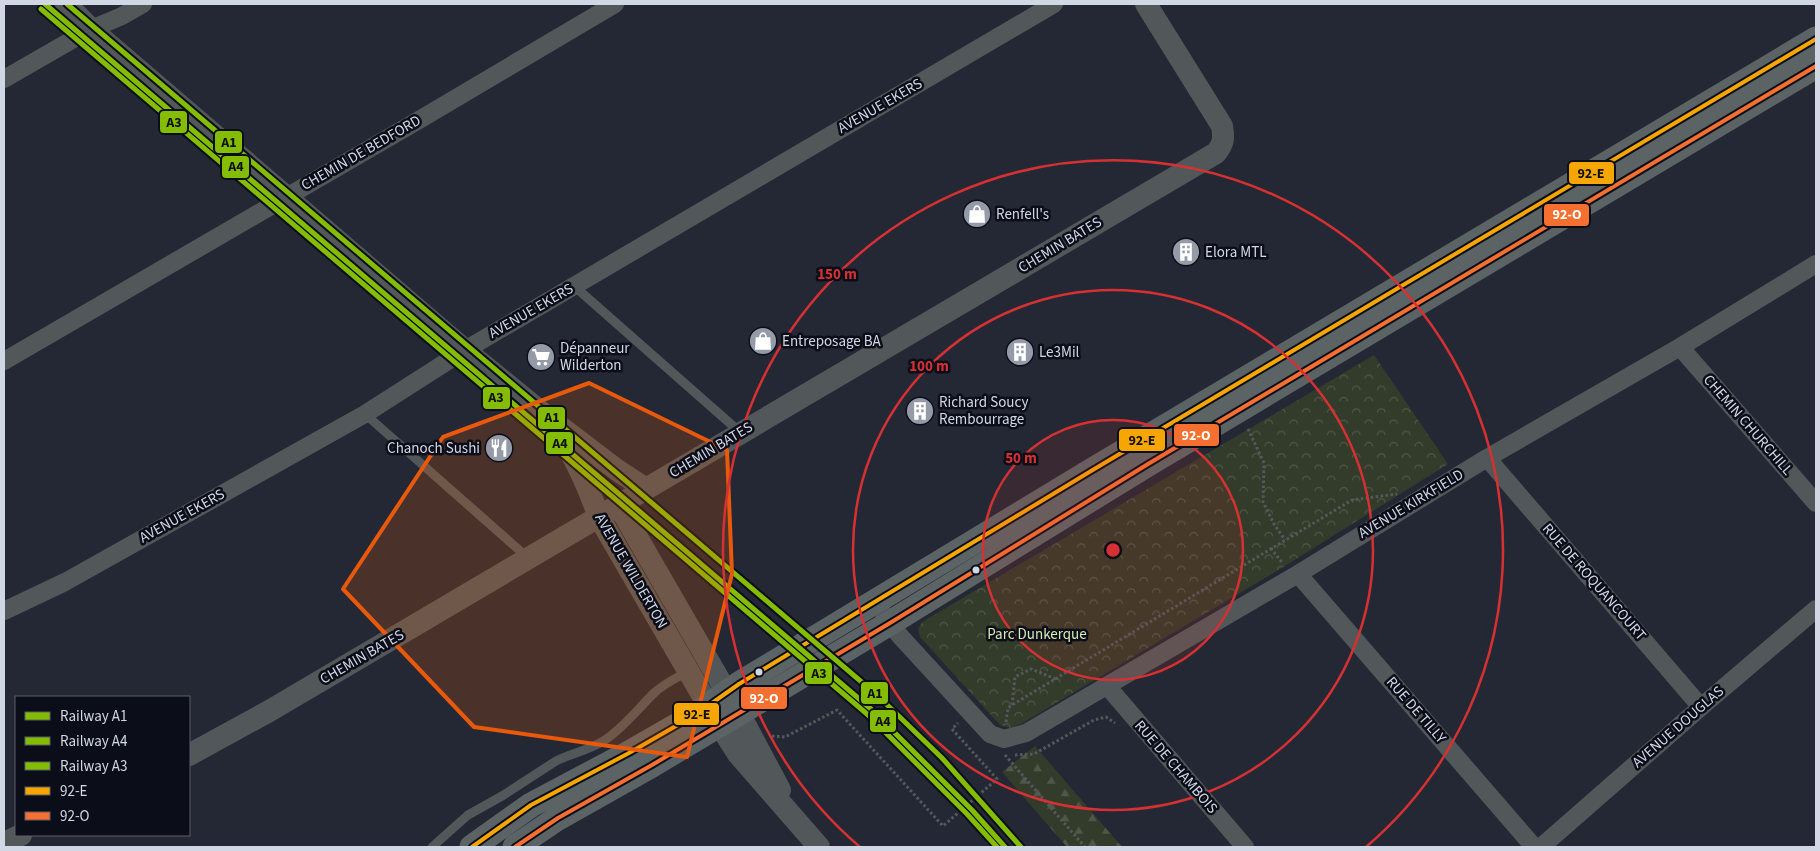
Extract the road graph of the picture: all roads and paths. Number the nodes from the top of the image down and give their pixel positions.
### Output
1 (66, 4) edge
2 (143, 4) edge
3 (615, 4) edge
4 (1054, 4) edge
5 (1146, 4) edge
6 (91, 29) junction
7 (1816, 39) edge
8 (1816, 66) edge
9 (4, 79) edge
10 (287, 196) junction
11 (1816, 264) edge
12 (574, 286) junction
13 (1680, 347) junction
14 (465, 350) junction
15 (4, 361) edge
16 (366, 414) junction
17 (546, 416) junction
18 (1246, 426) dead end
19 (740, 432) junction
20 (1487, 458) junction
21 (646, 489) junction
22 (1402, 494) dead end
23 (1816, 503) edge
24 (609, 512) junction
25 (1285, 540) junction
26 (1271, 548) junction
27 (529, 559) junction
28 (1291, 570) junction
29 (875, 601) junction
30 (1816, 609) edge
31 (4, 611) edge
32 (890, 623) junction
33 (689, 670) junction
34 (1056, 679) junction
35 (1108, 687) junction
36 (1012, 705) junction
37 (1700, 707) junction
38 (723, 708) junction
39 (960, 721) dead end
40 (1118, 725) dead end
41 (768, 736) dead end
42 (1003, 743) junction
43 (190, 755) edge
44 (971, 803) junction
45 (975, 807) dead end
46 (19, 836) edge
47 (4, 843) edge
48 (816, 846) edge
49 (432, 847) edge
50 (472, 847) edge
51 (515, 847) edge
52 (1085, 847) edge
53 (1245, 847) edge
54 (1534, 847) edge
55 (1541, 847) edge

1 - 6 street, AVENUE WILDERTON
2 - 6 street
3 - 10 street, CHEMIN DE BEDFORD
4 - 12 street, AVENUE EKERS
5 - 19 street, CHEMIN BATES
6 - 9 street
6 - 10 street, AVENUE WILDERTON
7 - 29 main road
8 - 32 main road
10 - 14 street, AVENUE WILDERTON
10 - 15 street, CHEMIN DE BEDFORD
11 - 13 street, AVENUE KIRKFIELD
12 - 14 street, AVENUE EKERS
12 - 19 lane
13 - 20 street, AVENUE KIRKFIELD
13 - 23 street, CHEMIN CHURCHILL
14 - 16 street, AVENUE EKERS
14 - 17 street, AVENUE WILDERTON
16 - 27 lane
16 - 31 street, AVENUE EKERS
17 - 21 street, AVENUE WILDERTON
17 - 24 street, AVENUE WILDERTON
18 - 25 path
19 - 21 street, CHEMIN BATES
20 - 28 street, AVENUE KIRKFIELD
20 - 37 street, RUE DE ROQUANCOURT
21 - 24 street, CHEMIN BATES
22 - 25 path
24 - 27 street, CHEMIN BATES
24 - 33 street, AVENUE WILDERTON
24 - 38 street, AVENUE WILDERTON
25 - 26 path
26 - 28 path
26 - 34 path
27 - 43 street, CHEMIN BATES
28 - 35 street, AVENUE KIRKFIELD
28 - 54 street, RUE DE TILLY
29 - 32 street
29 - 38 main road
30 - 37 street, AVENUE DOUGLAS
32 - 38 main road
32 - 42 street
33 - 38 street, AVENUE WILDERTON
33 - 49 lane
34 - 36 path
34 - 36 path
35 - 42 street, AVENUE KIRKFIELD
35 - 53 street, RUE DE CHAMBOIS
36 - 42 path
37 - 55 street, AVENUE DOUGLAS
38 - 48 street
38 - 50 main road
38 - 51 main road
39 - 44 path
40 - 42 path
41 - 44 path
42 - 52 path
44 - 45 path
46 - 47 street

